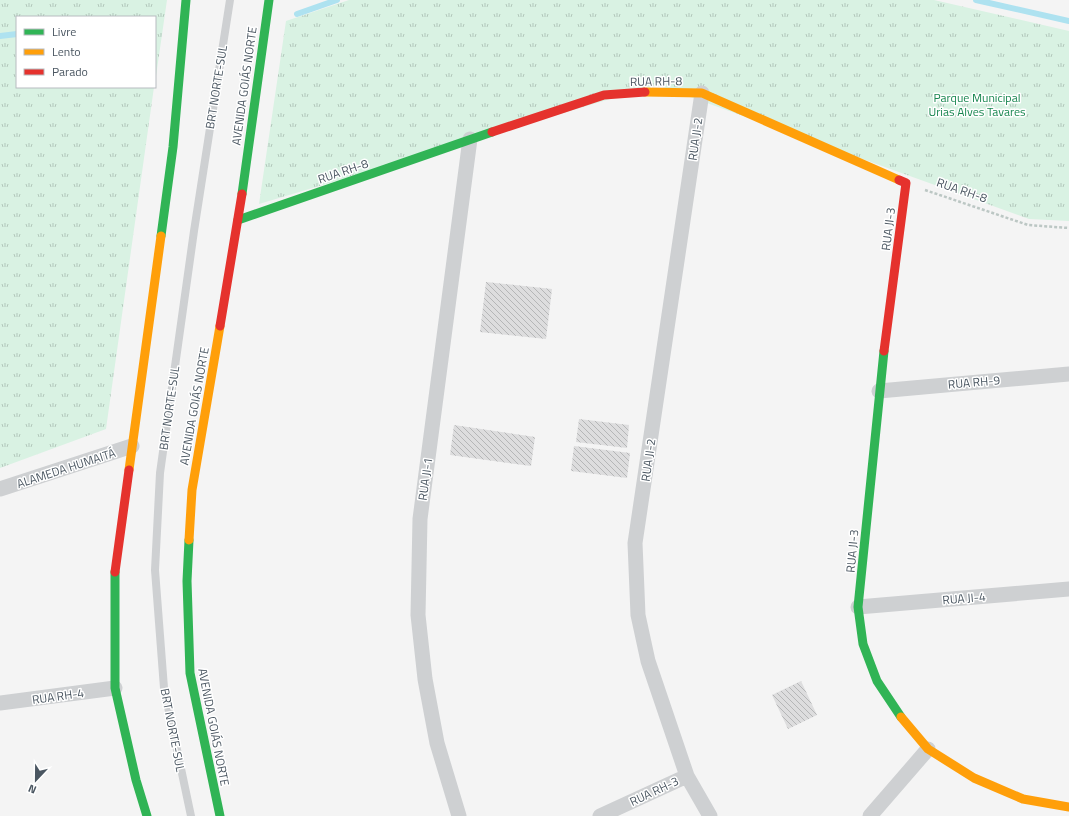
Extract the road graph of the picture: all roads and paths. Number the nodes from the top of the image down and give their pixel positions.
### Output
1 (186, 0) edge
2 (230, 0) edge
3 (269, 0) edge
4 (702, 93) junction
5 (470, 139) junction
6 (906, 183) junction
7 (238, 220) junction
8 (1069, 228) edge
9 (1069, 374) edge
10 (879, 391) junction
11 (132, 446) junction
12 (0, 490) edge
13 (1069, 589) edge
14 (858, 607) junction
15 (115, 688) junction
16 (0, 703) edge
17 (928, 749) junction
18 (687, 776) junction
19 (1069, 807) edge
20 (147, 816) edge
21 (191, 816) edge
22 (220, 816) edge
23 (459, 816) edge
24 (600, 816) edge
25 (710, 816) edge
26 (870, 816) edge

1 - 11 main road
2 - 21 lane, BRT NORTE-SUL
3 - 7 main road, AVENIDA GOIÁS NORTE
4 - 5 main road, RUA RH-8
4 - 6 main road, RUA RH-8
4 - 18 street, RUA JI-2
5 - 7 main road, RUA RH-8
5 - 23 street, RUA JI-1
6 - 8 path, RUA RH-8
6 - 10 main road, RUA JI-3
7 - 22 main road, AVENIDA GOIÁS NORTE
9 - 10 street, RUA RH-9
10 - 14 main road, RUA JI-3
11 - 12 street, ALAMEDA HUMAITÁ
11 - 15 main road
13 - 14 street, RUA JI-4
14 - 17 main road, RUA JI-3
15 - 16 street, RUA RH-4
15 - 20 main road
17 - 19 main road, RUA JI-3
17 - 26 street
18 - 24 street, RUA RH-3
18 - 25 street, RUA JI-2

